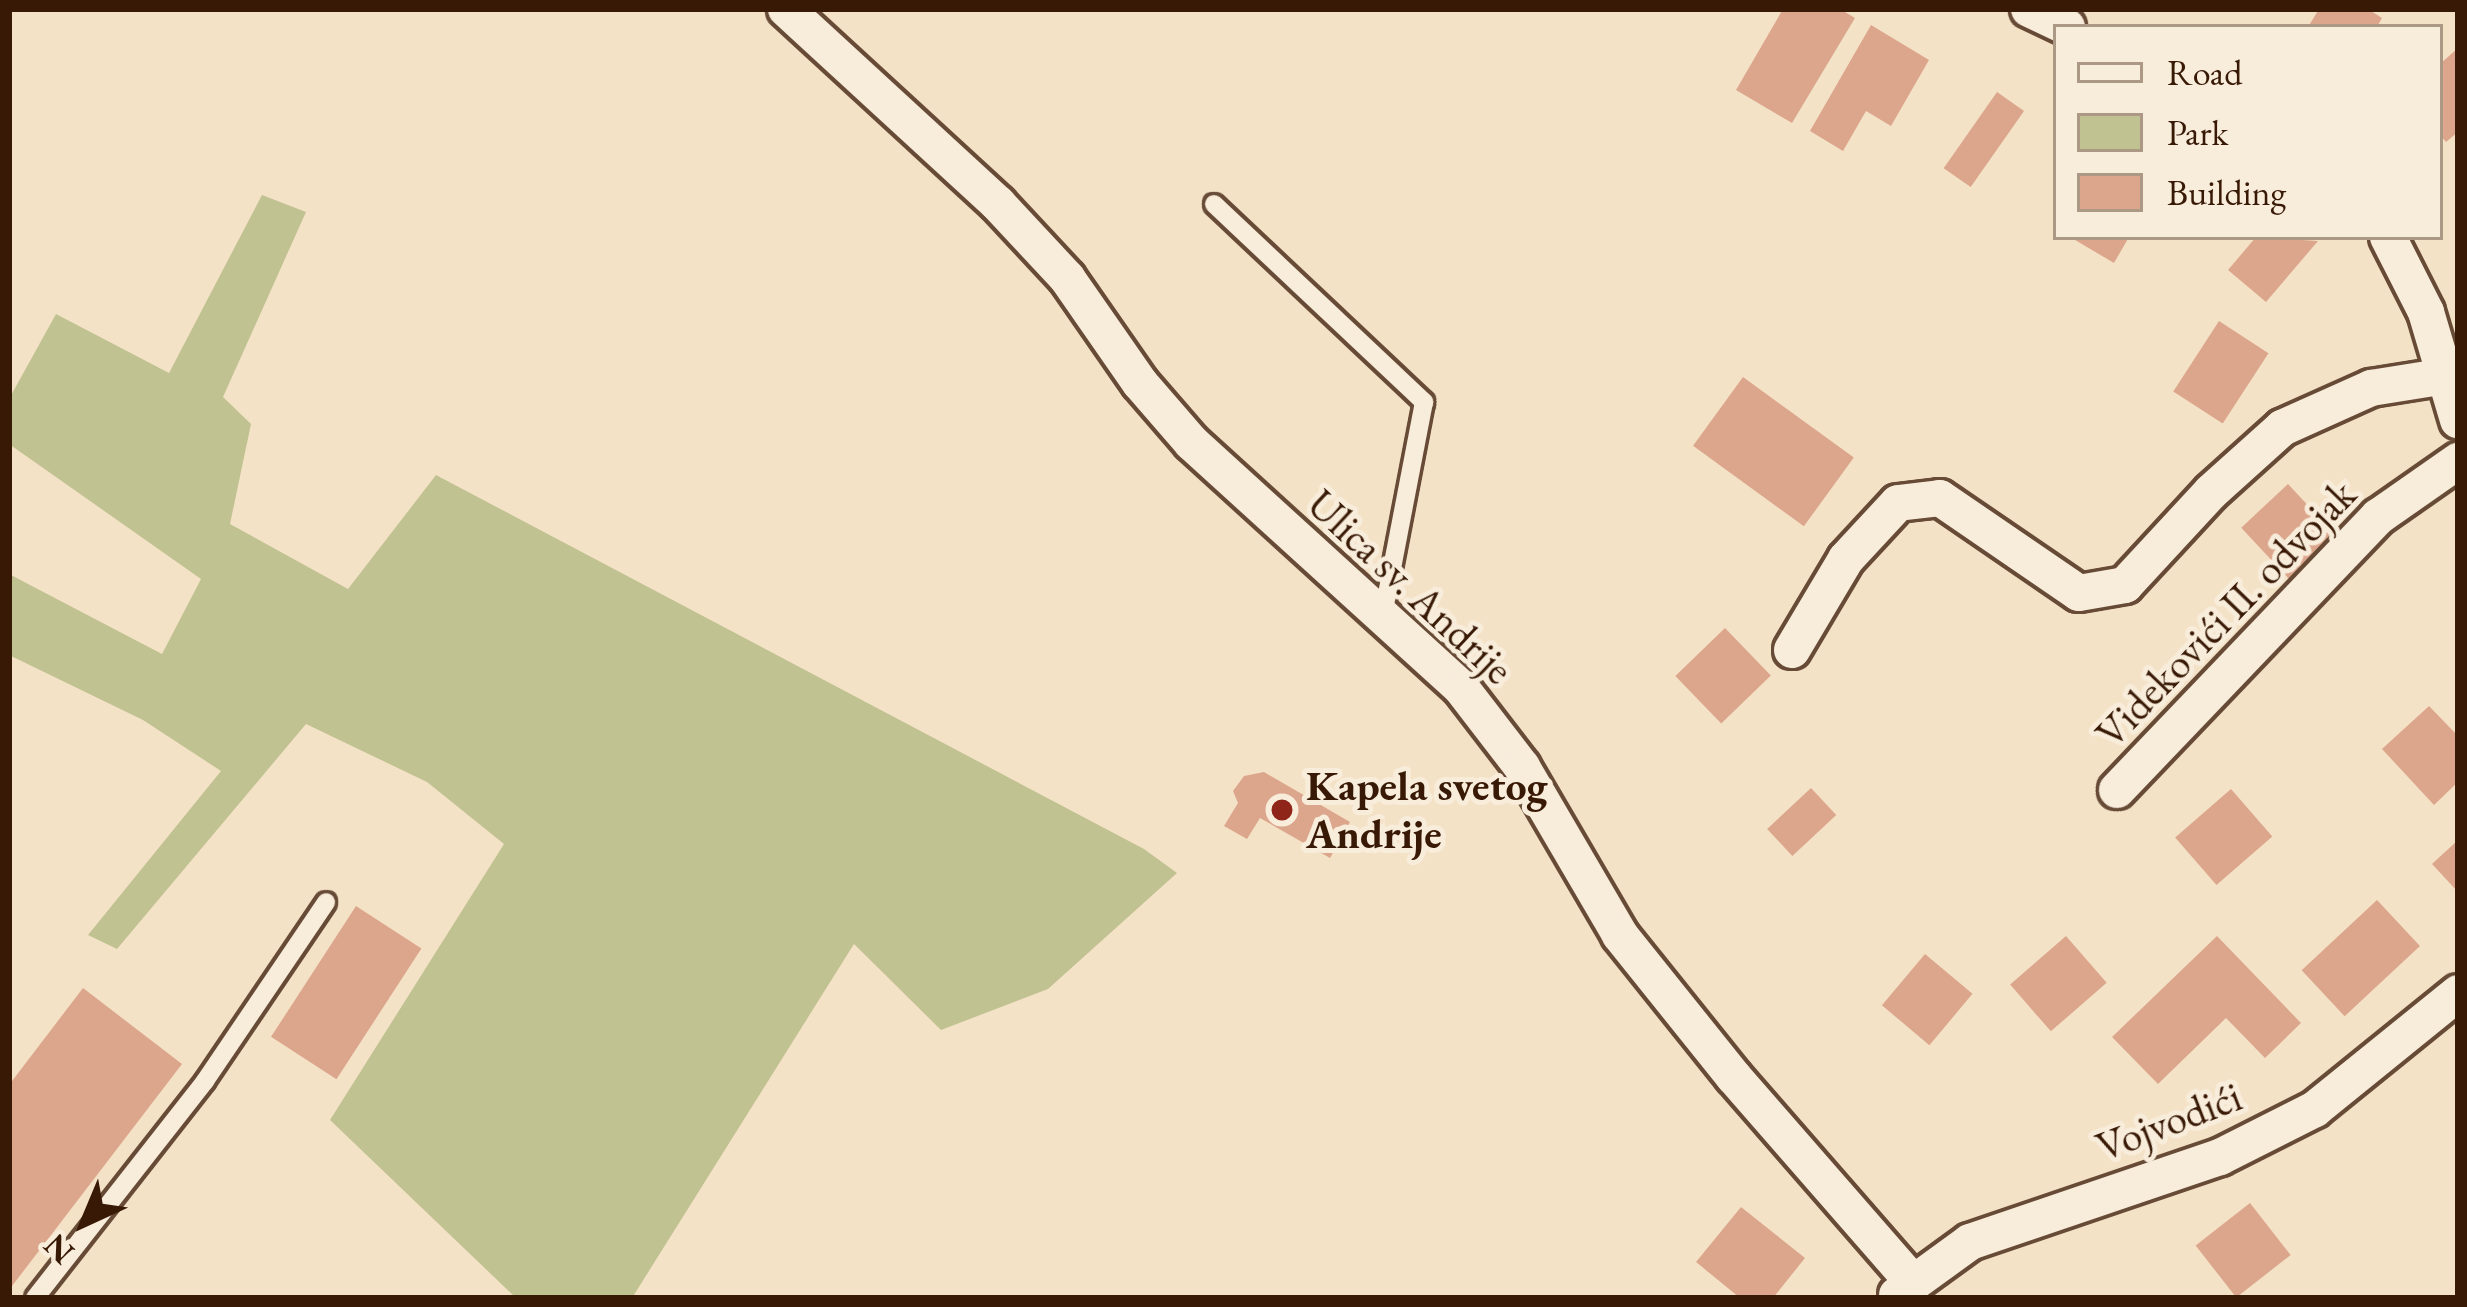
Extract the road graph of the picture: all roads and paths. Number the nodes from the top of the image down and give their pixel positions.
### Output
1 (786, 9) edge
2 (2029, 9) edge
3 (2061, 24) edge
4 (1214, 204) dead end
5 (2390, 240) edge
6 (2446, 376) junction
7 (2458, 421) edge
8 (2458, 461) edge
9 (1383, 614) junction
10 (1792, 650) dead end
11 (2117, 790) dead end
12 (326, 902) dead end
13 (2458, 993) edge
14 (1903, 1290) edge
15 (34, 1298) edge

1 - 9 street, Ulica sv. Andrije
2 - 3 street
4 - 9 lane
5 - 6 street
6 - 7 street
6 - 10 street
8 - 11 street, Videkovići II. odvojak
9 - 14 street, Ulica sv. Andrije
12 - 15 lane
13 - 14 street, Vojvodići

